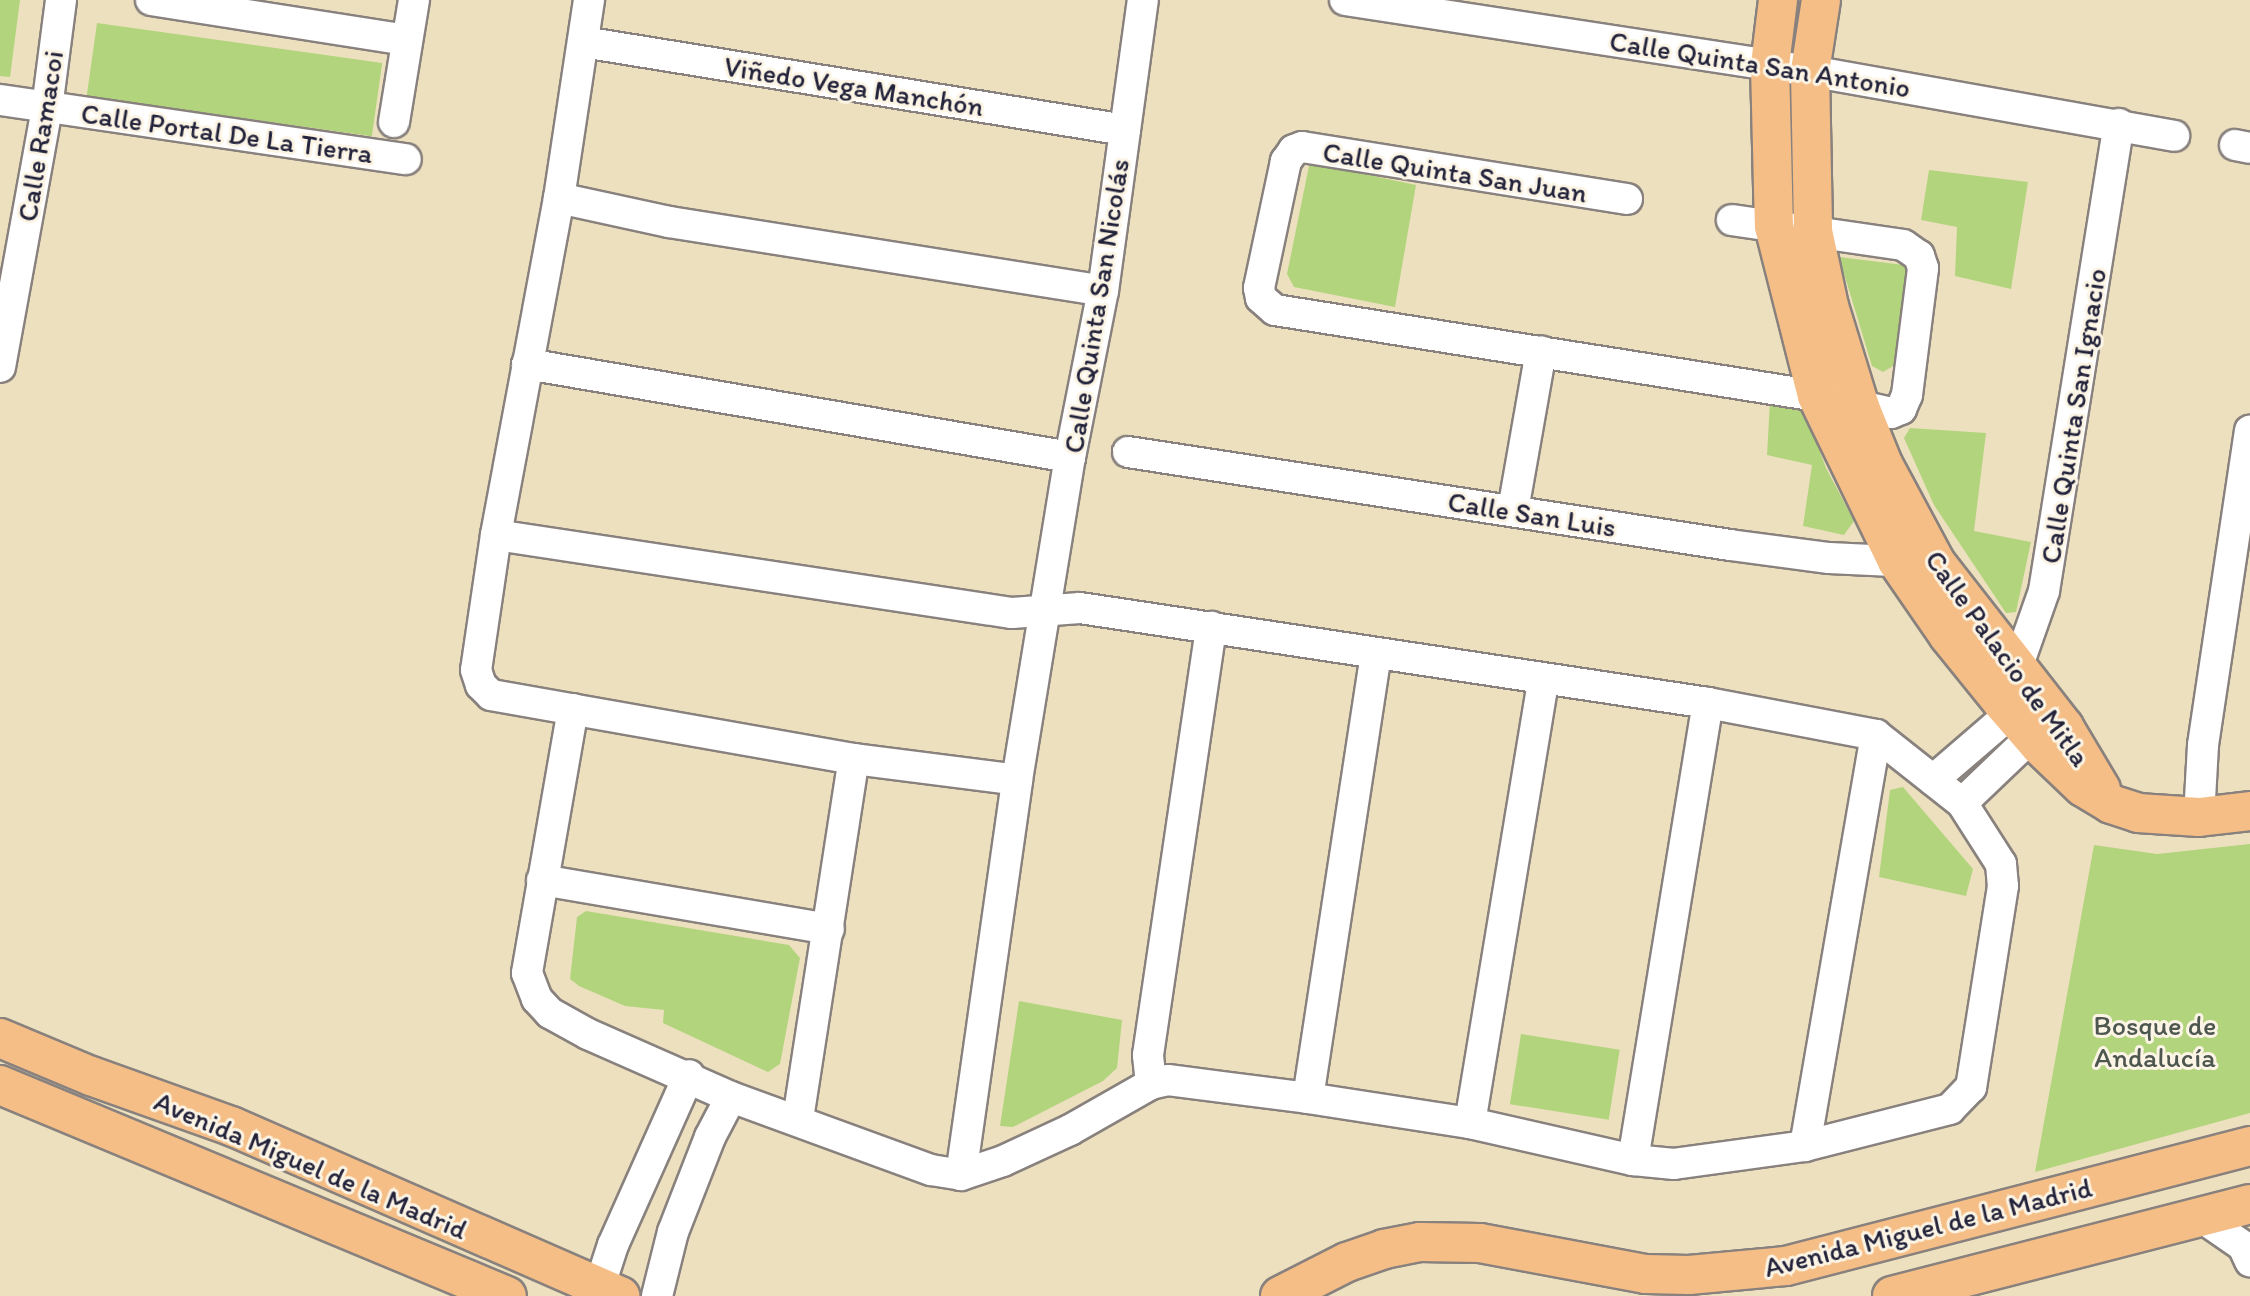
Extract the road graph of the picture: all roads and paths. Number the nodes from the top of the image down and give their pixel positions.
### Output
1 (61, 0) edge
2 (151, 0) edge
3 (414, 0) edge
4 (589, 0) edge
5 (1143, 0) edge
6 (1345, 0) edge
7 (1778, 0) edge
8 (1821, 0) edge
9 (407, 40) junction
10 (583, 42) junction
11 (1770, 65) junction
12 (1810, 71) junction
13 (0, 100) edge
14 (47, 108) junction
15 (394, 122) dead end
16 (2119, 124) junction
17 (1125, 130) junction
18 (2174, 136) dead end
19 (406, 159) dead end
20 (559, 198) junction
21 (1627, 199) dead end
22 (1732, 220) dead end
23 (1774, 226) junction
24 (1813, 231) junction
25 (1103, 291) junction
26 (1541, 351) junction
27 (527, 364) junction
28 (0, 367) edge
29 (1817, 396) junction
30 (1860, 407) junction
31 (2250, 430) edge
32 (1128, 452) dead end
33 (1070, 457) junction
34 (1513, 510) junction
35 (496, 535) junction
36 (1897, 561) junction
37 (1936, 563) junction
38 (1047, 611) junction
39 (1211, 627) junction
40 (1376, 654) junction
41 (1543, 680) junction
42 (1708, 703) junction
43 (2016, 705) junction
44 (573, 709) junction
45 (1876, 735) junction
46 (854, 759) junction
47 (1017, 780) junction
48 (1933, 780) junction
49 (1962, 803) junction
50 (2111, 804) junction
51 (2250, 811) edge
52 (2199, 817) junction
53 (542, 880) junction
54 (829, 929) junction
55 (0, 1038) edge
56 (689, 1075) junction
57 (1151, 1084) junction
58 (0, 1085) edge
59 (731, 1097) junction
60 (1308, 1098) junction
61 (798, 1119) junction
62 (1470, 1123) junction
63 (1805, 1146) junction
64 (2245, 1147) edge
65 (1633, 1160) junction
66 (961, 1175) junction
67 (2250, 1204) edge
68 (2201, 1217) junction
69 (2089, 1247) junction
70 (2250, 1261) edge
71 (610, 1292) edge
72 (507, 1296) edge
73 (657, 1296) edge
74 (1280, 1296) edge
75 (1892, 1296) edge

1 - 14 street, Calle Ramacoi
2 - 9 street
3 - 9 street, Calle Portal De La Tierra
4 - 10 street
5 - 17 street, Calle Quinta San Nicolás
6 - 11 street, Calle Quinta San Antonio
7 - 11 main road, Calle Palacio de Mitla
8 - 12 main road, Calle Palacio de Mitla
9 - 15 street, Calle Portal De La Tierra
10 - 17 street, Viñedo Vega Manchón
10 - 20 street
11 - 12 street, Calle Quinta San Antonio
11 - 23 main road, Calle Palacio de Mitla
12 - 16 street, Calle Quinta San Antonio
12 - 24 main road, Calle Palacio de Mitla
13 - 14 street, Calle Portal De La Tierra
14 - 19 street, Calle Portal De La Tierra
14 - 28 street, Calle Ramacoi
16 - 18 street, Calle Quinta San Antonio
16 - 43 street, Calle Quinta San Ignacio
17 - 25 street, Calle Quinta San Nicolás
20 - 25 street
20 - 27 street
21 - 26 street, Calle Quinta San Juan
22 - 23 street, Calle Quinta San Juan
23 - 24 street, Calle Quinta San Juan
23 - 29 main road, Calle Palacio de Mitla
24 - 30 main road, Calle Palacio de Mitla
24 - 30 street, Calle Quinta San Juan
25 - 33 street, Calle Quinta San Nicolás
26 - 29 street, Calle Quinta San Juan
26 - 34 street
27 - 33 street
27 - 35 street
29 - 30 street, Calle Quinta San Juan
29 - 36 main road, Calle Palacio de Mitla
30 - 37 main road, Calle Palacio de Mitla
31 - 52 street
32 - 34 street, Calle San Luis
33 - 38 street, Calle Quinta San Nicolás
34 - 36 street, Calle San Luis
35 - 38 street
35 - 44 street
36 - 37 street, Calle San Luis
36 - 43 main road, Calle Palacio de Mitla
37 - 43 main road, Calle Palacio de Mitla
38 - 39 street
38 - 47 street, Calle Quinta San Nicolás
39 - 40 street
39 - 57 street
40 - 41 street
40 - 60 street
41 - 42 street
41 - 62 street
42 - 45 street
42 - 65 street
43 - 48 street
43 - 49 street
43 - 50 main road, Calle Palacio de Mitla
43 - 50 main road, Calle Palacio de Mitla
44 - 46 street
44 - 53 street
45 - 48 street
45 - 63 street
46 - 47 street
46 - 54 street
47 - 66 street, Calle Quinta San Nicolás
48 - 49 street
49 - 63 street
50 - 52 main road
51 - 52 main road
53 - 54 street
53 - 56 street
54 - 61 street
55 - 71 main road, Avenida Miguel de la Madrid
56 - 59 street
56 - 71 street
57 - 60 street
57 - 66 street
58 - 72 main road, Avenida Miguel de la Madrid
59 - 61 street
59 - 73 street
60 - 62 street
61 - 66 street
62 - 65 street
63 - 65 street
64 - 69 main road
64 - 74 main road, Avenida Miguel de la Madrid
67 - 68 main road, Avenida Miguel de la Madrid
68 - 69 main road, Avenida Miguel de la Madrid
68 - 70 street
69 - 75 main road, Avenida Miguel de la Madrid

